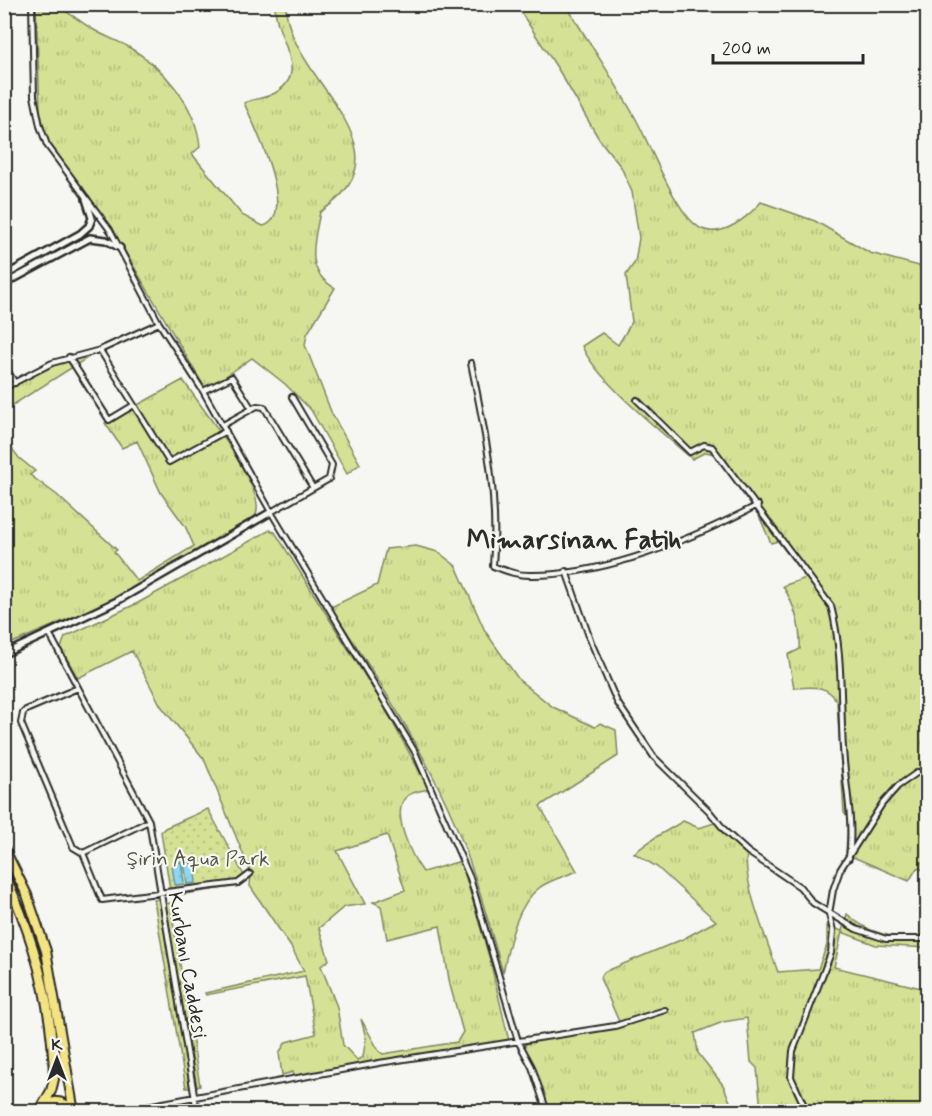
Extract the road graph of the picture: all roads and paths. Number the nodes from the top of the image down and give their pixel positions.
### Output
1 (32, 4) edge
2 (86, 199) junction
3 (120, 248) junction
4 (4, 276) edge
5 (4, 284) edge
6 (159, 323) junction
7 (100, 350) junction
8 (69, 357) junction
9 (471, 363) dead end
10 (4, 364) edge
11 (15, 382) junction
12 (4, 388) edge
13 (203, 391) junction
14 (292, 397) dead end
15 (637, 400) dead end
16 (134, 405) junction
17 (252, 409) junction
18 (223, 425) junction
19 (226, 431) junction
20 (312, 488) junction
21 (758, 506) junction
22 (271, 512) junction
23 (566, 571) junction
24 (49, 633) junction
25 (5, 654) edge
26 (78, 688) junction
27 (918, 772) dead end
28 (149, 820) junction
29 (4, 848) edge
30 (83, 853) junction
31 (849, 858) junction
32 (4, 874) edge
33 (250, 874) dead end
34 (160, 892) junction
35 (829, 914) junction
36 (927, 939) edge
37 (665, 1010) dead end
38 (518, 1041) junction
39 (195, 1096) junction
40 (40, 1108) edge
41 (73, 1112) edge
42 (114, 1112) edge
43 (197, 1112) edge
44 (547, 1112) edge
45 (807, 1112) edge

1 - 2 street
2 - 3 street
2 - 4 street
3 - 5 street
3 - 6 street
6 - 7 street
6 - 13 street
7 - 8 street
7 - 16 street
8 - 11 street
8 - 16 street
9 - 23 street
10 - 11 street
11 - 12 street
13 - 17 street
13 - 18 street
14 - 20 street
15 - 21 street
16 - 19 street
17 - 18 street
17 - 20 street
18 - 19 street
19 - 22 street
20 - 22 street
21 - 23 street
21 - 31 street
22 - 24 street
22 - 38 street
23 - 35 street
24 - 25 street
24 - 26 street, Kurbanı Caddesi
26 - 28 street, Kurbanı Caddesi
26 - 30 street
27 - 31 street
28 - 30 street
28 - 34 street, Kurbanı Caddesi
29 - 41 highway
30 - 34 street
31 - 35 street
32 - 40 highway
33 - 34 street
34 - 39 street, Kurbanı Caddesi
35 - 36 street
35 - 45 street
37 - 38 street
38 - 39 street
38 - 44 street
39 - 42 street
39 - 43 street, Kurbanı Caddesi
40 - 41 highway

